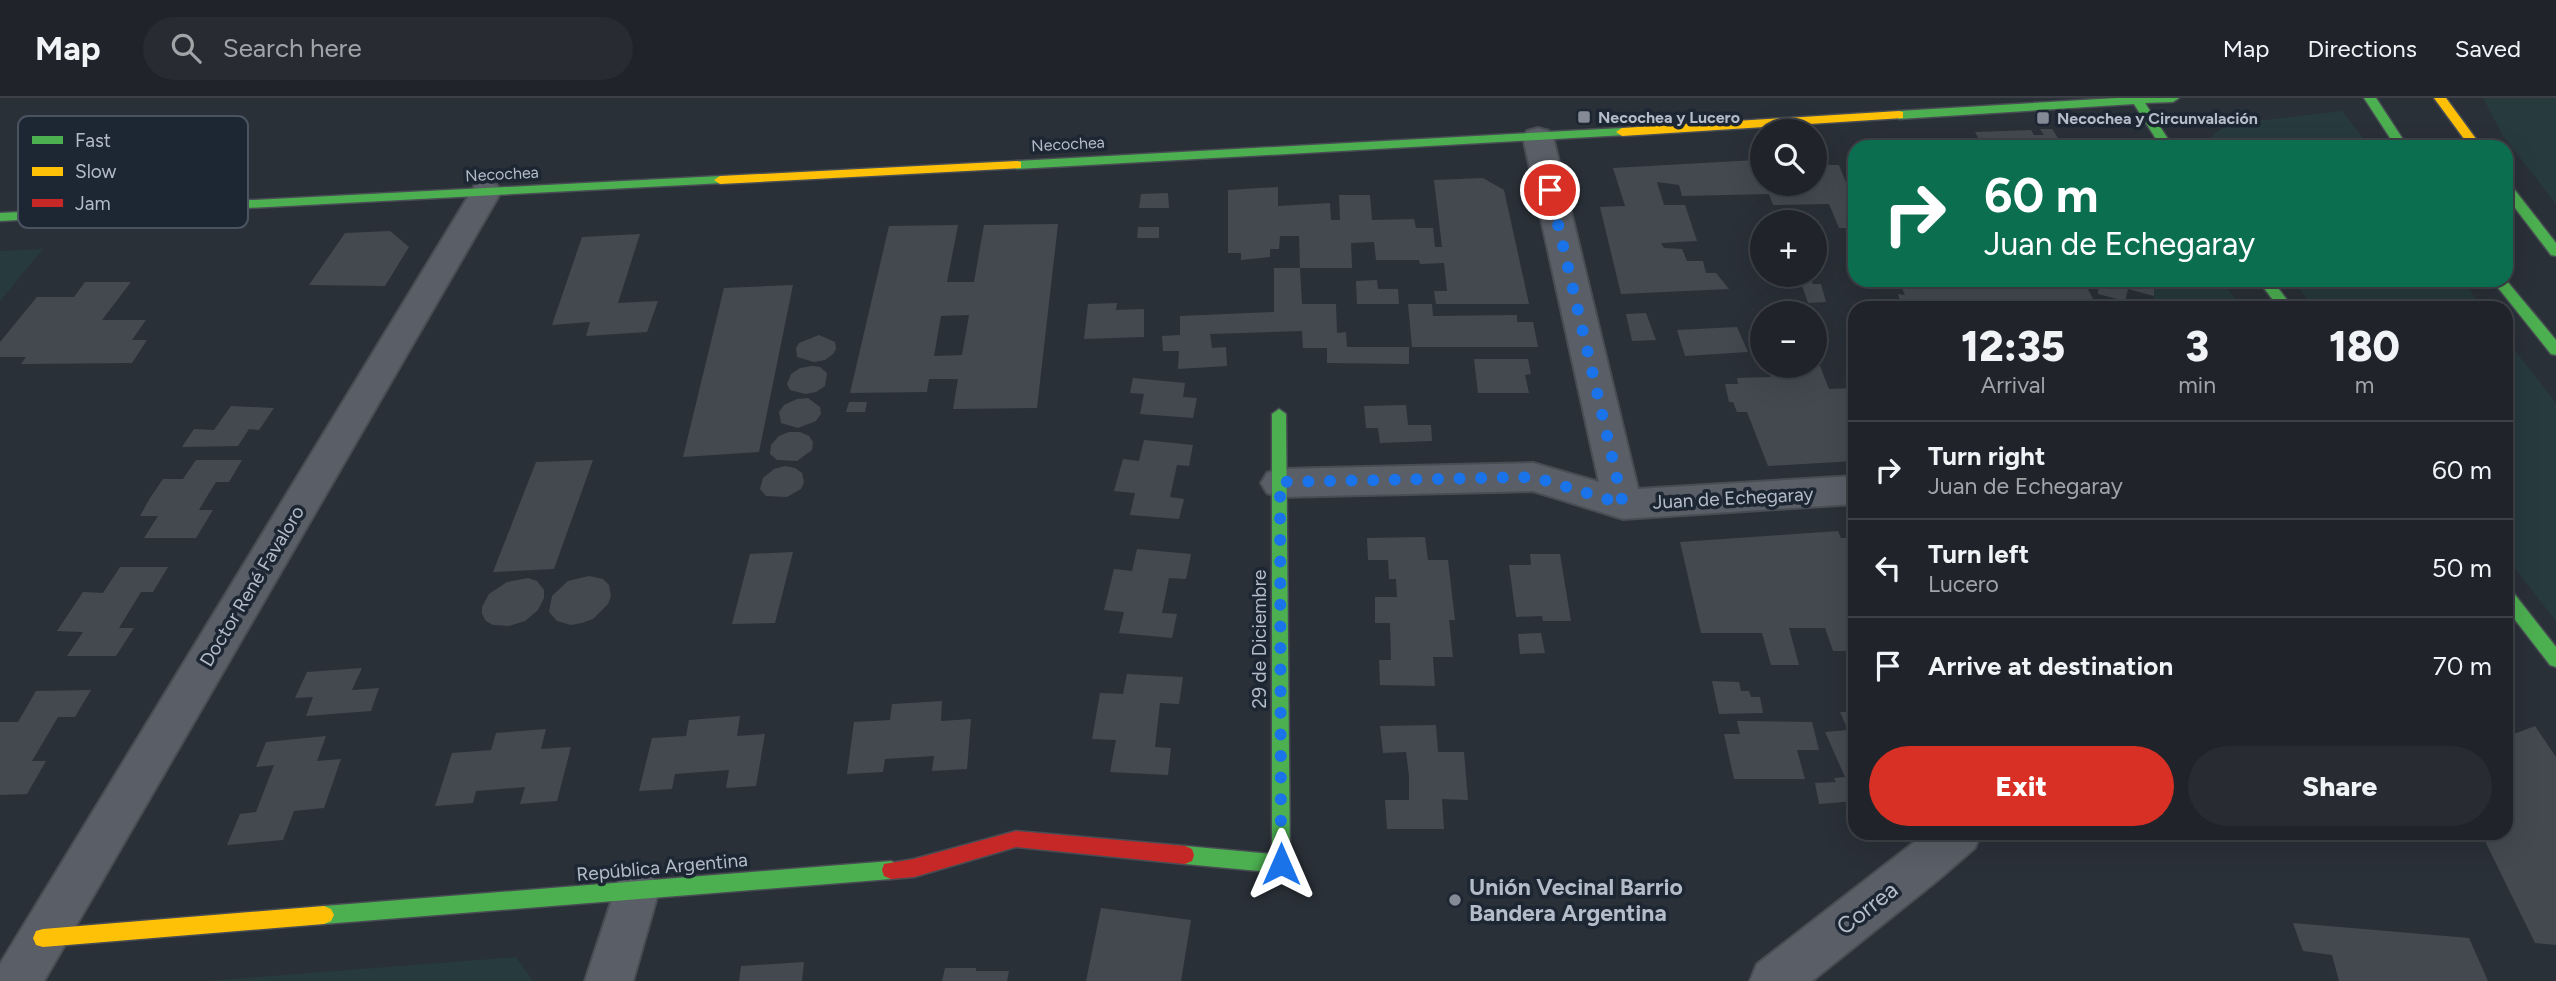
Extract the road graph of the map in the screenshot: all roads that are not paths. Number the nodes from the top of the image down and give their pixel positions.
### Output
1 (2173, 98) edge
2 (2370, 98) edge
3 (2440, 98) edge
4 (2136, 100) edge
5 (1538, 137) junction
6 (2162, 140) edge
7 (2397, 140) edge
8 (2471, 140) edge
9 (486, 192) junction
10 (2513, 196) edge
11 (248, 204) edge
12 (18, 216) edge
13 (0, 217) edge
14 (2556, 252) edge
15 (2505, 287) edge
16 (2556, 350) edge
17 (1279, 414) dead end
18 (1280, 482) junction
19 (1848, 490) edge
20 (1623, 504) junction
21 (2513, 605) edge
22 (2556, 660) edge
23 (1951, 840) edge
24 (1281, 864) joint
25 (636, 890) junction
26 (43, 938) junction
27 (17, 981) edge
28 (609, 981) edge
29 (1774, 981) edge

1 - 4 main road, Necochea
2 - 7 main road
3 - 8 main road
4 - 5 main road, Necochea
4 - 6 main road
5 - 9 main road, Necochea
5 - 20 street
9 - 11 main road, Necochea
9 - 26 street, Doctor René Favaloro
10 - 14 main road
12 - 13 main road, Necochea
15 - 16 main road
17 - 18 main road, 29 de Diciembre
18 - 20 street, Juan de Echegaray
18 - 24 main road, 29 de Diciembre
19 - 20 street, Juan de Echegaray
21 - 22 main road
23 - 29 street, Correa
24 - 25 main road, República Argentina
25 - 26 main road, República Argentina
25 - 28 street
26 - 27 street, Doctor René Favaloro

